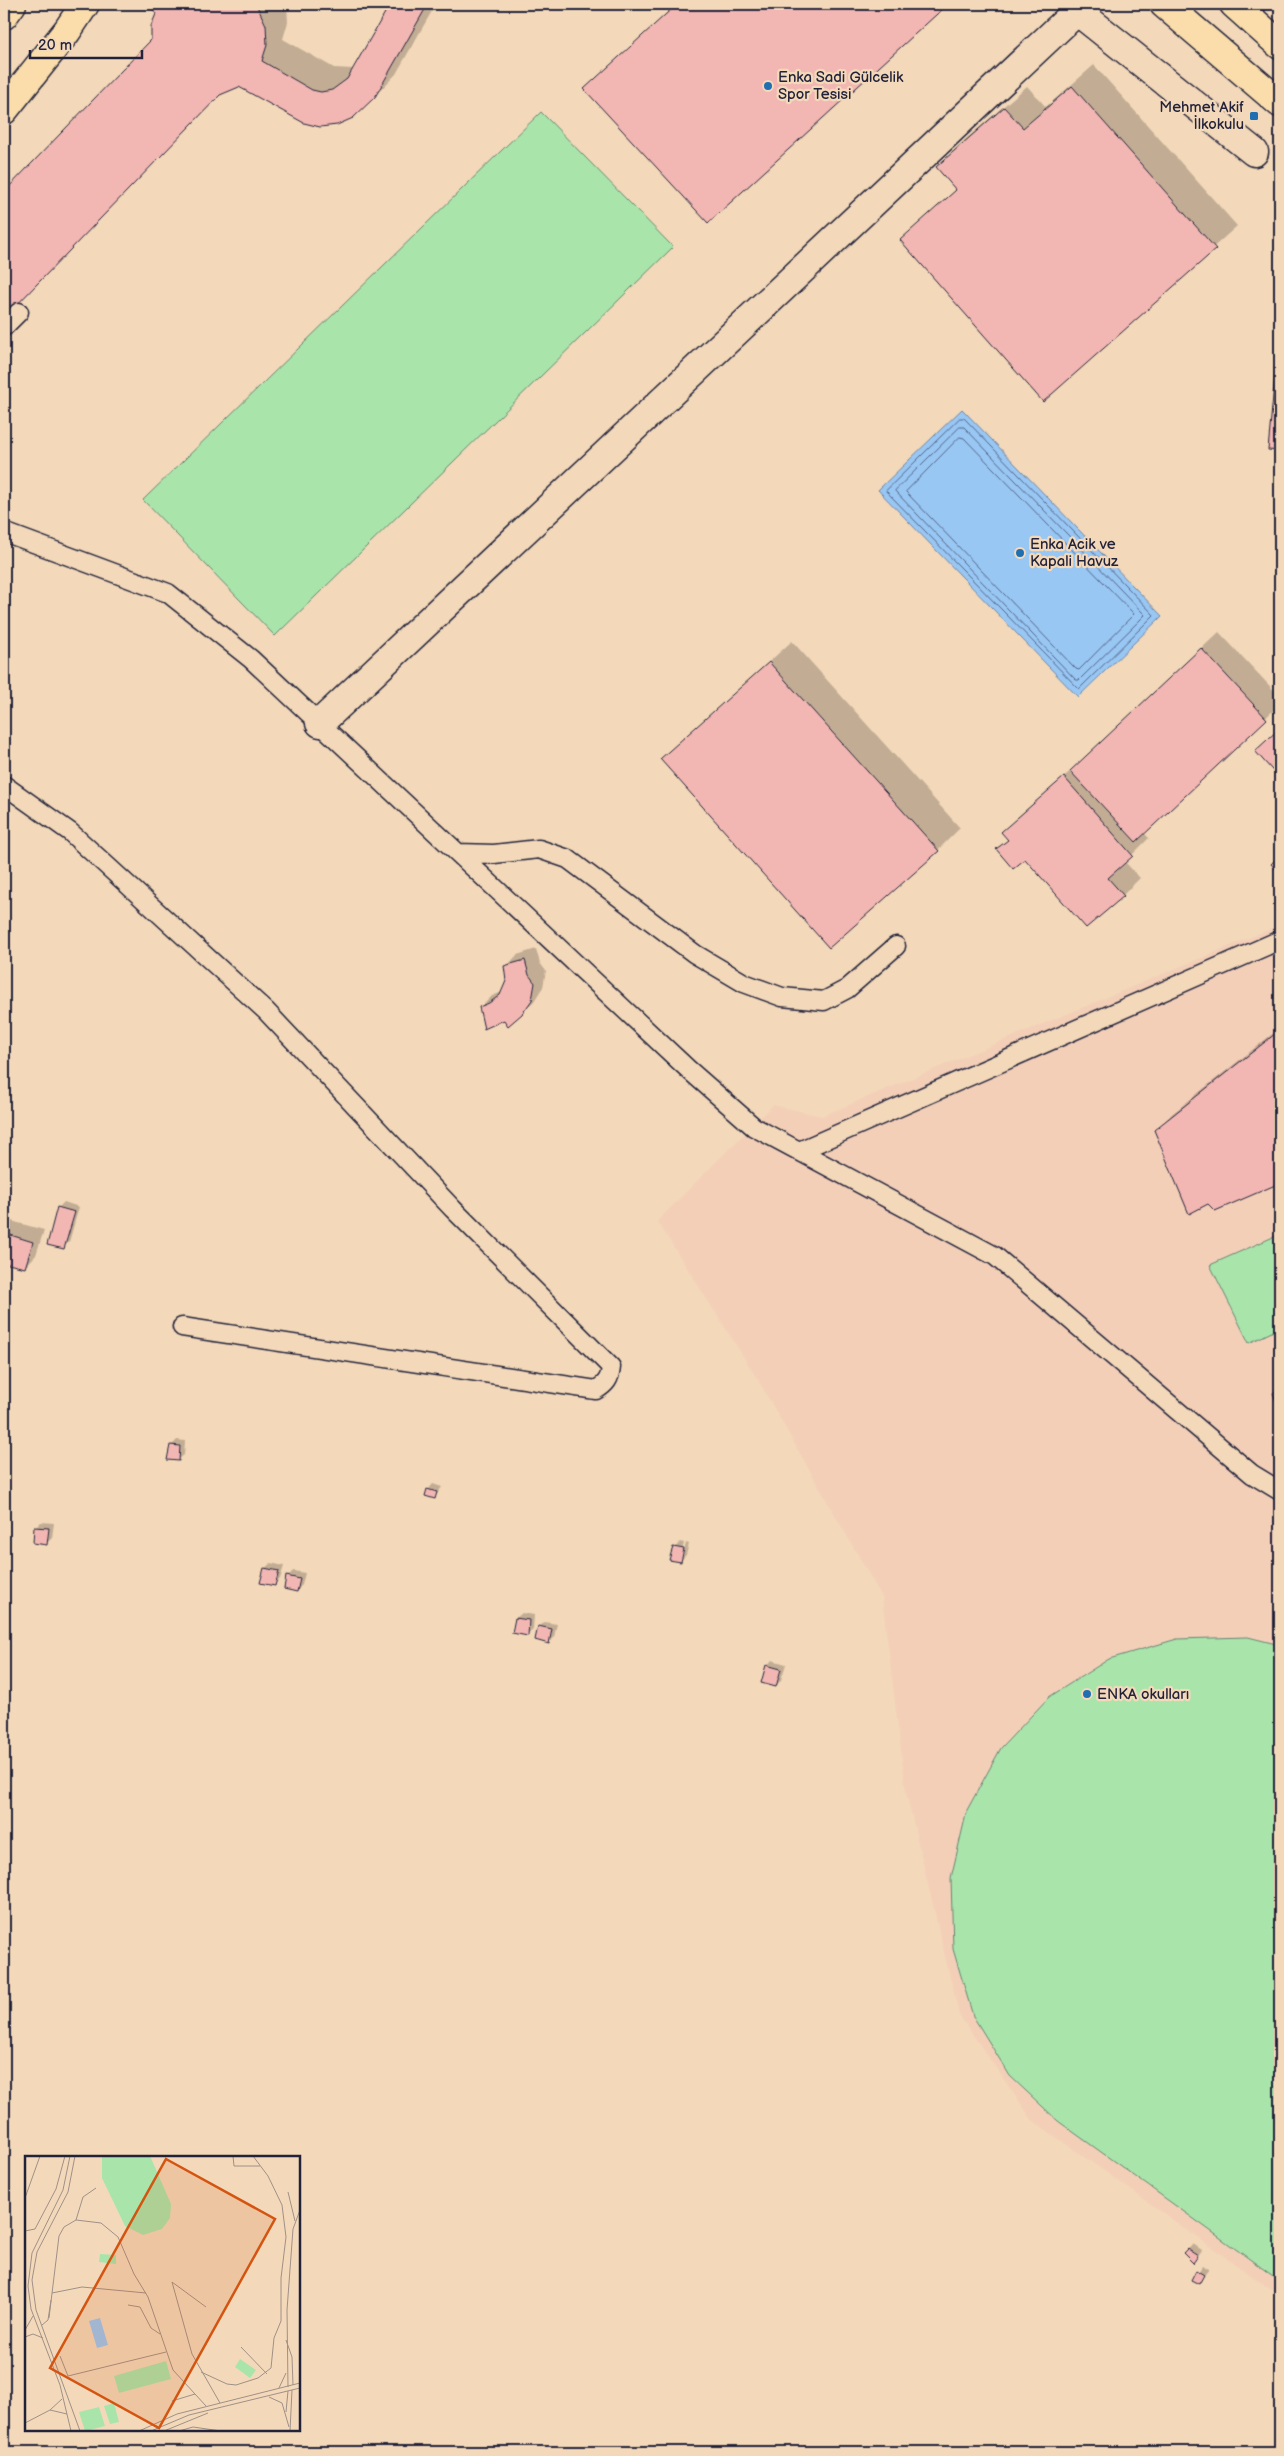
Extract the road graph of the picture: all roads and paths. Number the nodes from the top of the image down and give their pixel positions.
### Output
1 (12, 4) edge
2 (85, 4) edge
3 (1164, 4) edge
4 (1234, 4) edge
5 (4, 15) edge
6 (1280, 45) edge
7 (1280, 103) edge
8 (4, 110) edge
9 (1254, 152) dead end
10 (19, 312) dead end
11 (4, 327) edge
12 (4, 532) edge
13 (320, 723) junction
14 (4, 785) edge
15 (458, 853) junction
16 (1280, 940) edge
17 (896, 946) dead end
18 (799, 1151) junction
19 (182, 1327) dead end
20 (1280, 1491) edge

1 - 5 main road
2 - 8 main road
3 - 7 main road
4 - 6 main road
9 - 13 street
10 - 11 lane
12 - 13 lane
13 - 15 lane
14 - 19 lane
15 - 17 lane
15 - 18 lane
16 - 18 lane
18 - 20 lane

